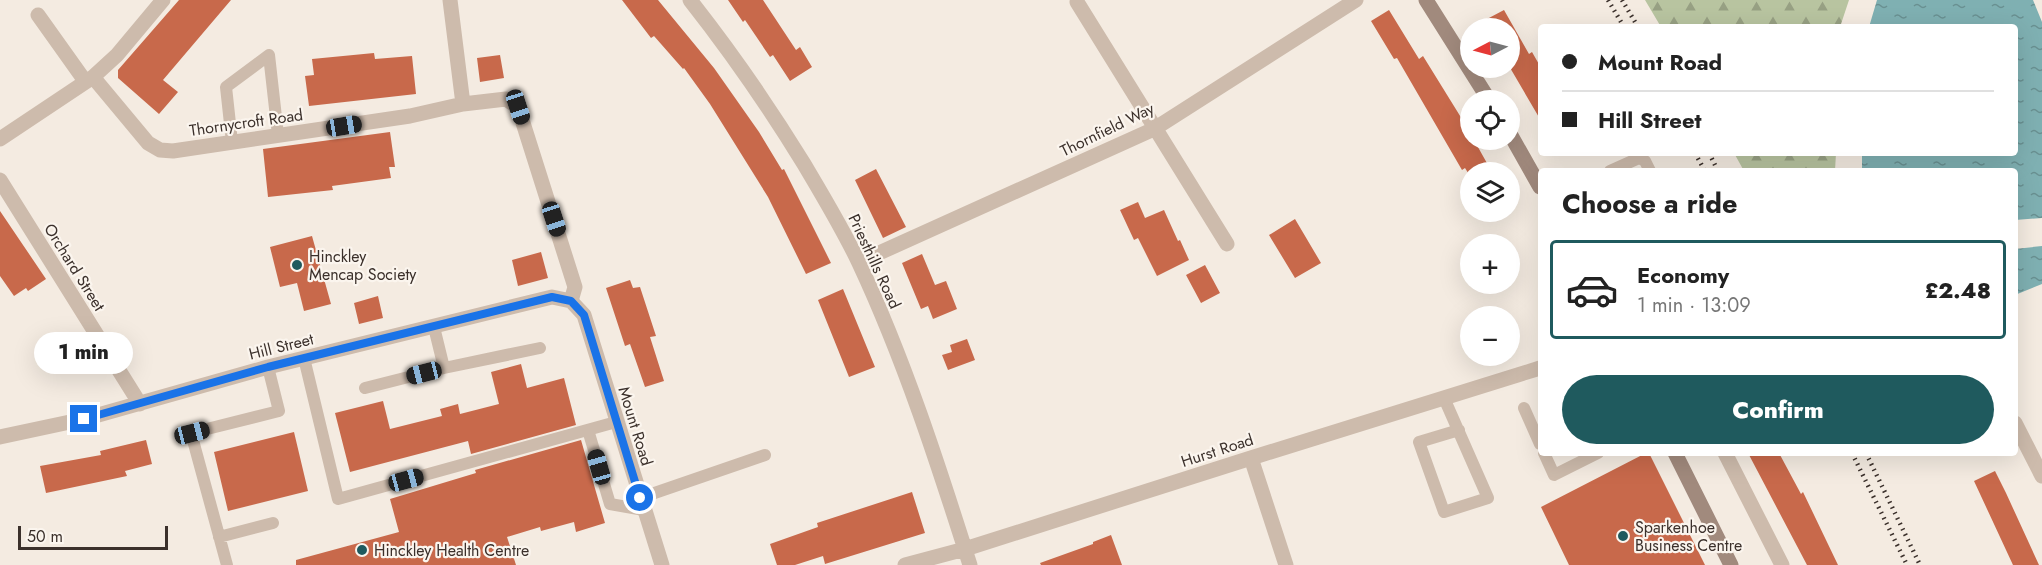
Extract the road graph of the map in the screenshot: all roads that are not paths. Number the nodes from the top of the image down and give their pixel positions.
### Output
1 (163, 0) edge
2 (450, 0) edge
3 (690, 0) edge
4 (1356, 0) edge
5 (1426, 0) edge
6 (1077, 2) dead end
7 (38, 15) dead end
8 (89, 79) junction
9 (1484, 90) edge
10 (463, 104) junction
11 (1154, 129) junction
12 (278, 135) junction
13 (0, 139) edge
14 (232, 142) junction
15 (1519, 150) edge
16 (1617, 168) edge
17 (1648, 168) edge
18 (0, 180) edge
19 (1538, 183) edge
20 (1227, 244) dead end
21 (859, 262) junction
22 (571, 301) junction
23 (434, 327) junction
24 (540, 348) dead end
25 (304, 358) junction
26 (268, 367) junction
27 (444, 368) junction
28 (1538, 369) edge
29 (366, 388) dead end
30 (1444, 398) junction
31 (140, 404) junction
32 (1524, 408) dead end
33 (616, 422) junction
34 (2018, 429) edge
35 (588, 430) junction
36 (1459, 430) junction
37 (0, 437) edge
38 (1538, 440) edge
39 (765, 456) dead end
40 (1545, 456) edge
41 (1592, 456) edge
42 (1676, 456) edge
43 (1727, 456) edge
44 (1251, 458) junction
45 (2042, 476) edge
46 (642, 504) junction
47 (273, 523) dead end
48 (219, 537) junction
49 (965, 549) junction
50 (226, 565) edge
51 (662, 565) edge
52 (905, 565) edge
53 (970, 565) edge
54 (1286, 565) edge
55 (1731, 565) edge
56 (1782, 565) edge

1 - 8 street
2 - 10 street
3 - 21 street, Priesthills Road
4 - 11 street, Thornfield Way
5 - 9 main road
6 - 11 street
7 - 8 street
8 - 13 street
8 - 14 street, Thornycroft Road
10 - 12 street, Thornycroft Road
10 - 22 street, Thornycroft Road
11 - 20 street
11 - 21 street, Thornfield Way
12 - 14 street, Thornycroft Road
12 - 14 lane
15 - 19 main road
16 - 17 lane
18 - 31 street, Orchard Street
21 - 49 street, Priesthills Road
22 - 23 street, Hill Street
22 - 33 street, Mount Road
23 - 25 street, Hill Street
23 - 27 lane
24 - 27 lane
25 - 26 street, Hill Street
25 - 35 lane
26 - 31 street, Hill Street
26 - 48 lane
27 - 29 lane
28 - 30 street, Hurst Road
30 - 36 lane
30 - 44 street, Hurst Road
31 - 37 street, Hill Street
32 - 38 lane
33 - 35 lane
33 - 46 street, Mount Road
34 - 45 street
35 - 46 lane
36 - 36 lane
39 - 46 lane
40 - 41 lane
42 - 55 main road
43 - 56 street
44 - 49 street, Hurst Road
44 - 54 street
46 - 51 street, Mount Road
47 - 48 lane
48 - 50 lane
49 - 52 street, Hurst Road
49 - 53 street, Priesthills Road

